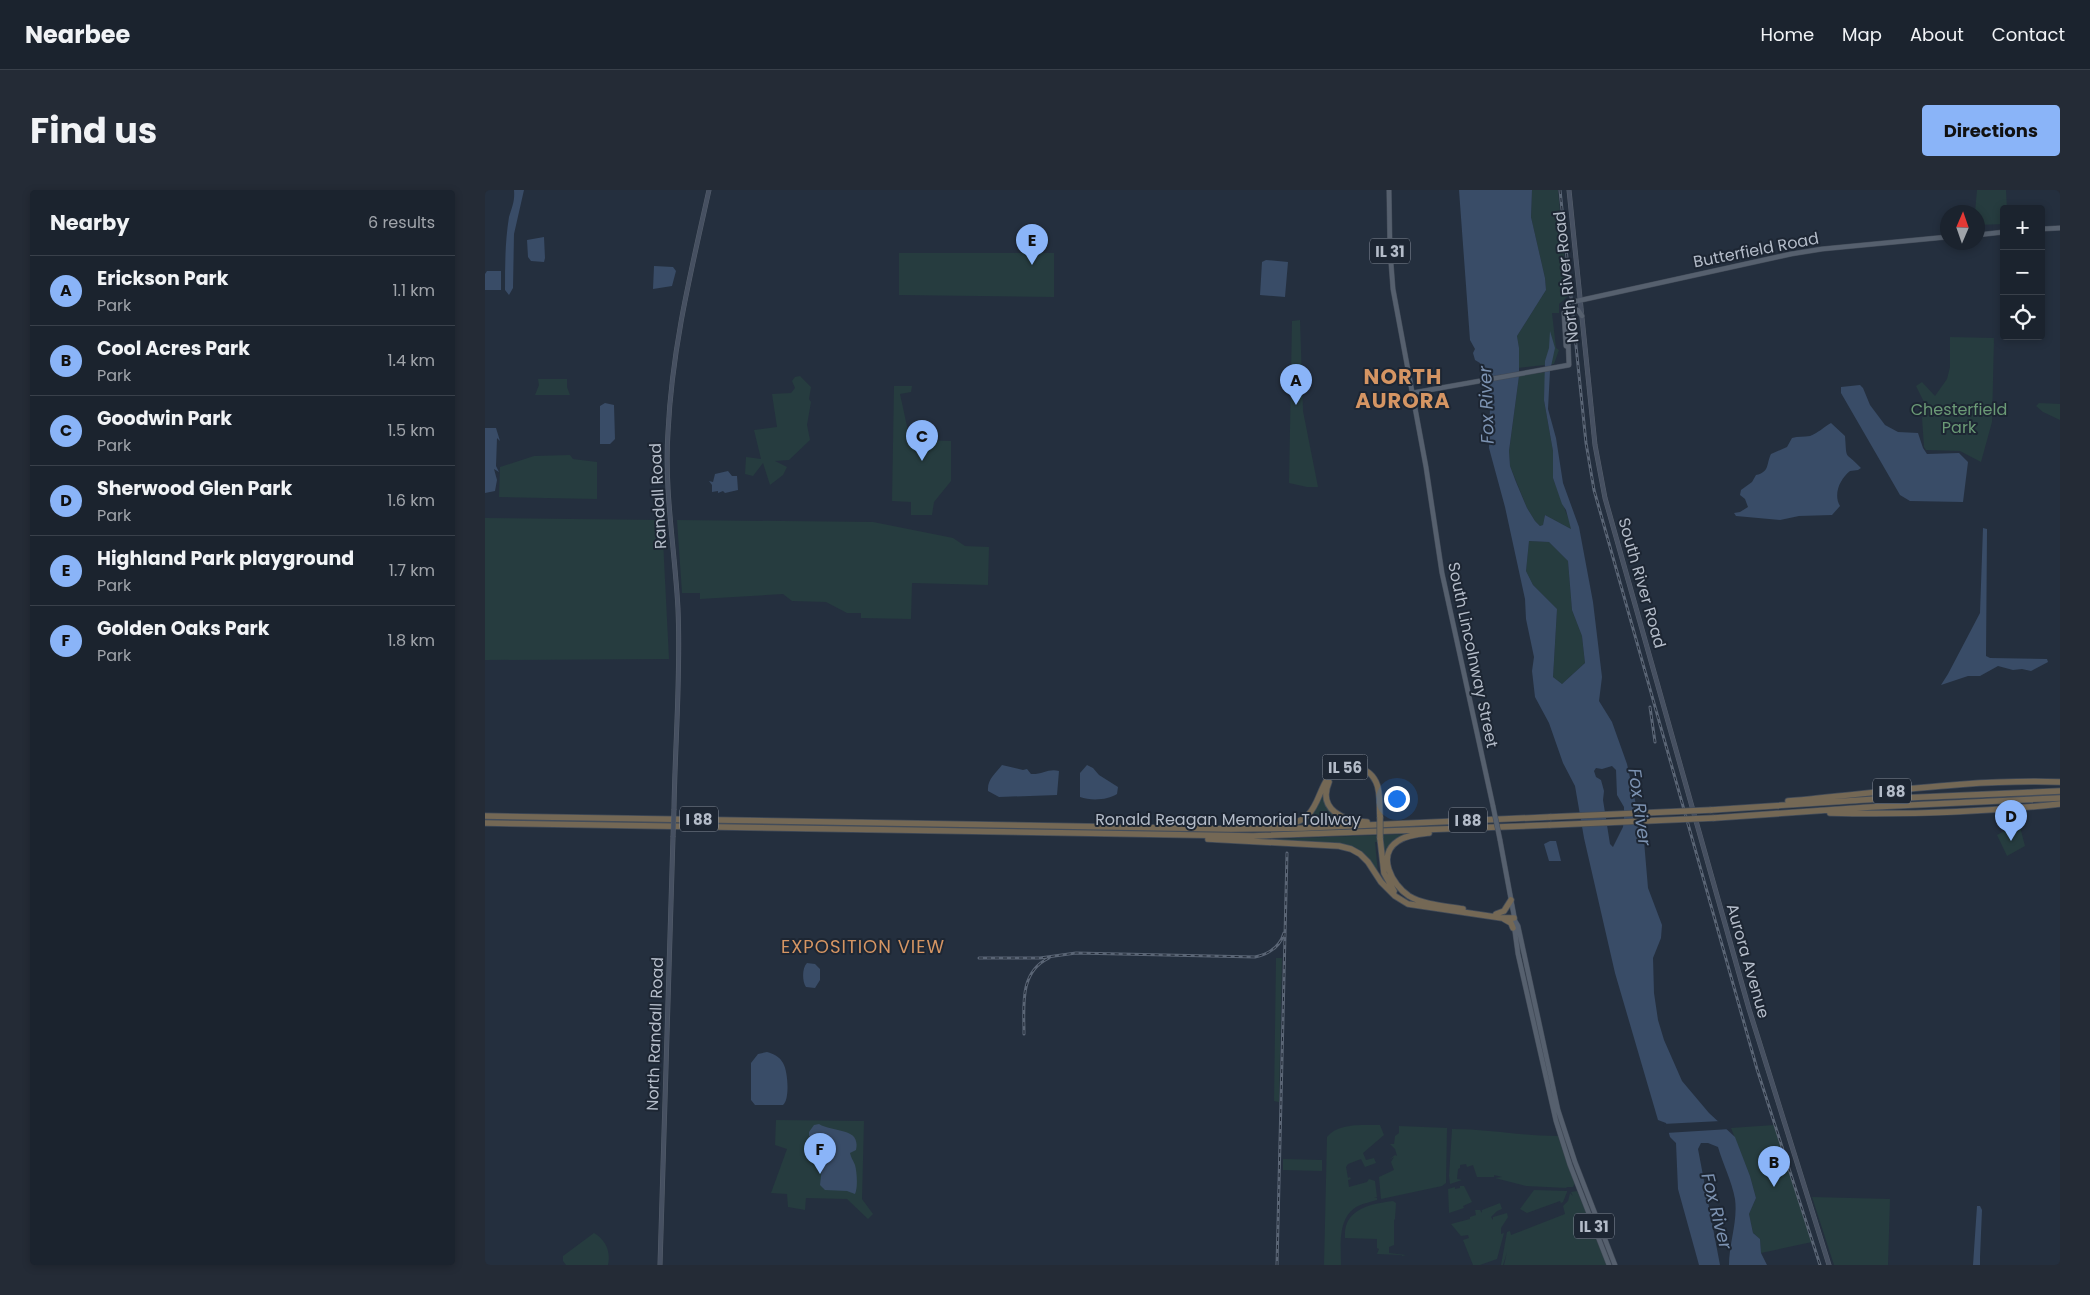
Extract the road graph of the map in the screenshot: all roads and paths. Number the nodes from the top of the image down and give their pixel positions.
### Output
1 (709, 190) edge
2 (1389, 190) edge
3 (1569, 190) edge
4 (2060, 228) edge
5 (2045, 229) edge
6 (2000, 232) edge
7 (1985, 234) edge
8 (1940, 238) edge
9 (1581, 300) junction
10 (1571, 303) junction
11 (1569, 310) junction
12 (1582, 316) junction
13 (1568, 347) junction
14 (1587, 362) joint
15 (1412, 393) junction
16 (2060, 782) edge
17 (2060, 791) edge
18 (2060, 798) edge
19 (2060, 804) edge
20 (674, 806) joint
21 (1691, 807) joint
22 (1726, 810) junction
23 (1815, 811) junction
24 (485, 816) edge
25 (1378, 817) junction
26 (485, 823) edge
27 (1386, 824) junction
28 (1458, 828) junction
29 (1247, 829) junction
30 (1184, 835) junction
31 (1379, 838) junction
32 (1395, 896) junction
33 (1511, 900) junction
34 (1469, 910) junction
35 (1496, 914) junction
36 (1502, 918) junction
37 (1514, 918) junction
38 (1513, 928) junction
39 (1561, 1129) junction
40 (660, 1265) edge
41 (1609, 1265) edge
42 (1615, 1265) edge
43 (1829, 1265) edge

1 - 20 main road, Randall Road
2 - 15 main road, IL 31
3 - 9 main road, North River Road
4 - 5 main road
6 - 7 main road
8 - 9 main road, Butterfield Road
9 - 10 main road, Butterfield Road
9 - 12 main road, North River Road
10 - 11 main road
10 - 13 main road
11 - 12 main road
11 - 13 main road
12 - 14 main road, North River Road
13 - 15 main road
14 - 21 main road, South River Road
15 - 33 main road, South Lincolnway Street / IL 31, bridge
16 - 22 highway, I 88
17 - 22 highway, Ronald Reagan Memorial Tollway / I 88
18 - 23 highway, Ronald Reagan Memorial Tollway / I 88
19 - 23 highway, I 88
20 - 40 main road, North Randall Road, bridge
21 - 43 main road, Aurora Avenue
22 - 27 highway, Ronald Reagan Memorial Tollway / I 88, bridge
23 - 28 highway, Ronald Reagan Memorial Tollway / I 88, bridge
24 - 29 highway, Ronald Reagan Memorial Tollway / I 88
25 - 27 highway
25 - 29 highway, IL 56
25 - 31 highway, IL 56, bridge
26 - 30 highway, Ronald Reagan Memorial Tollway / I 88
27 - 29 highway, Ronald Reagan Memorial Tollway / I 88
28 - 30 highway, Ronald Reagan Memorial Tollway / I 88
28 - 34 highway
30 - 32 highway
31 - 32 highway
31 - 34 highway, IL 56
32 - 36 highway
33 - 35 highway
33 - 37 main road, South Lincolnway Street / IL 31
34 - 35 highway, IL 56
35 - 37 highway
36 - 37 highway
36 - 38 highway
37 - 38 main road, South Lincolnway Street / IL 31
37 - 39 main road, South Lincolnway Street
38 - 39 main road, South Lincolnway Street / IL 31
39 - 41 main road, IL 31
39 - 42 main road

